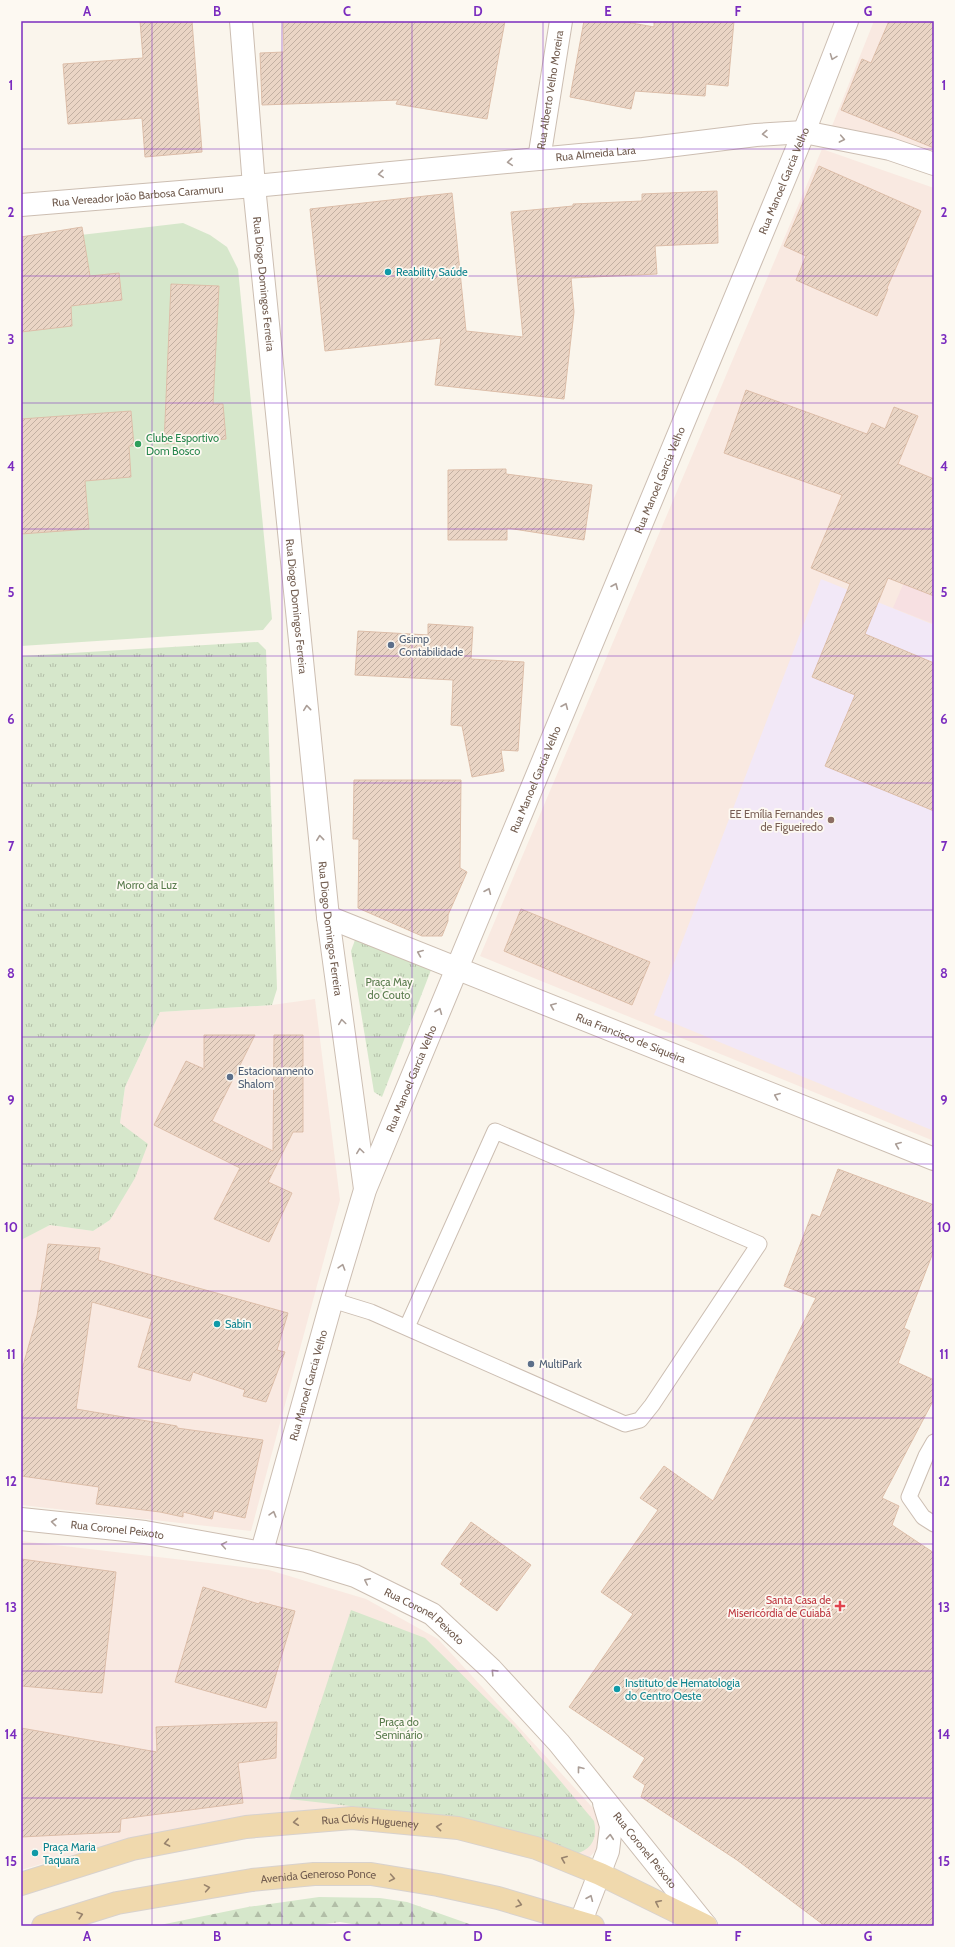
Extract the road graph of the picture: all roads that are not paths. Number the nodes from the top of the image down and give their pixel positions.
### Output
1 (241, 21) edge
2 (561, 21) edge
3 (847, 21) edge
4 (804, 132) junction
5 (538, 159) junction
6 (934, 164) edge
7 (254, 186) junction
8 (21, 205) edge
9 (328, 917) junction
10 (457, 968) junction
11 (934, 1159) edge
12 (365, 1190) junction
13 (332, 1300) junction
14 (407, 1328) junction
15 (934, 1442) edge
16 (21, 1519) edge
17 (934, 1524) edge
18 (262, 1552) junction
19 (604, 1800) junction
20 (600, 1874) junction
21 (21, 1884) edge
22 (584, 1924) edge
23 (43, 1926) edge
24 (706, 1926) edge

1 - 7 street, Rua Diogo Domingos Ferreira
2 - 5 street, Rua Alberto Velho Moreira
3 -> 4 street, Rua Manoel Garcia Velho
4 -> 5 street, Rua Almeida Lara
4 -> 6 street, Rua Almeida Lara
10 -> 4 street, Rua Manoel Garcia Velho
5 -> 7 street, Rua Almeida Lara
7 - 8 street, Rua Vereador João Barbosa Caramuru
9 -> 7 street, Rua Diogo Domingos Ferreira
10 -> 9 street, Rua Francisco de Siqueira
12 -> 9 street, Rua Diogo Domingos Ferreira
11 -> 10 street, Rua Francisco de Siqueira
12 -> 10 street, Rua Manoel Garcia Velho
13 -> 12 street, Rua Manoel Garcia Velho
13 - 14 lane
18 -> 13 street, Rua Manoel Garcia Velho
14 - 14 lane
15 - 17 lane
18 -> 16 street, Rua Coronel Peixoto
19 -> 18 street, Rua Coronel Peixoto
20 -> 19 street
19 - 24 street, Rua Coronel Peixoto
20 -> 21 main road, Rua Clóvis Hugueney
22 -> 20 street
24 -> 20 main road, Rua Clóvis Hugueney
23 -> 22 main road, Avenida Generoso Ponce

